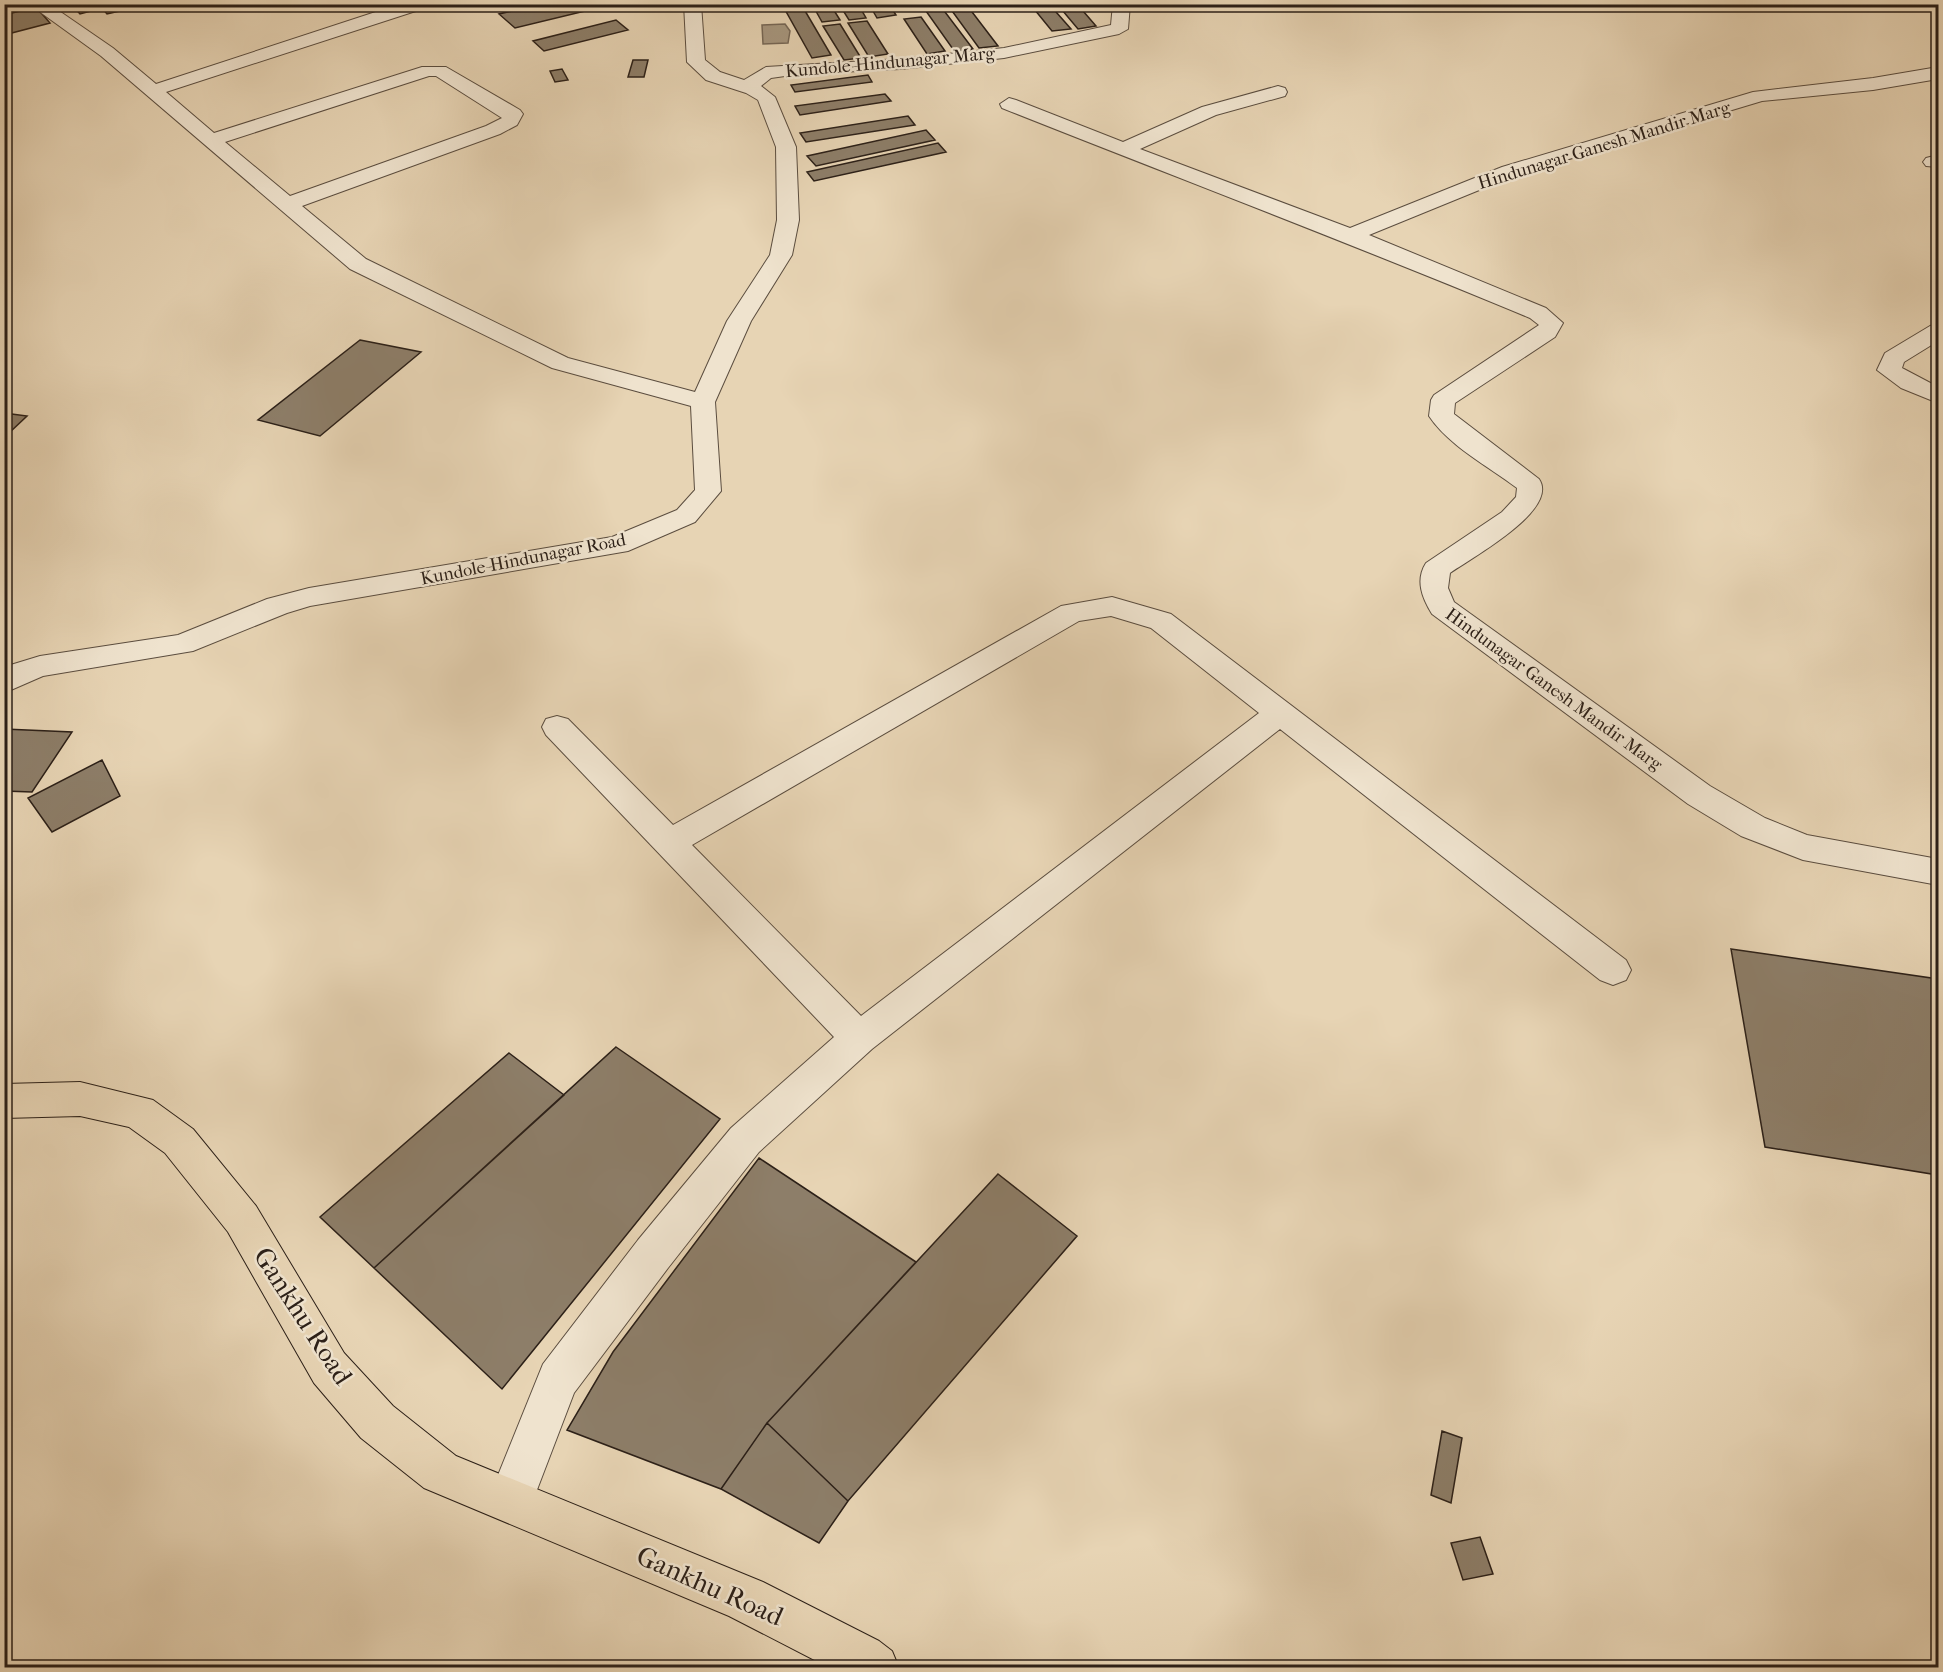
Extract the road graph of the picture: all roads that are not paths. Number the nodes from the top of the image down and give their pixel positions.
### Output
1 (38, 4) edge
2 (419, 4) edge
3 (692, 4) edge
4 (1122, 4) edge
5 (1938, 73) edge
6 (747, 87) junction
7 (153, 91) junction
8 (1278, 92) dead end
9 (1009, 104) dead end
10 (211, 140) junction
11 (1123, 149) junction
12 (287, 204) junction
13 (1350, 234) junction
14 (1938, 331) edge
15 (1938, 396) edge
16 (703, 402) junction
17 (4, 683) edge
18 (1281, 712) junction
19 (557, 727) dead end
20 (669, 843) junction
21 (1938, 872) edge
22 (1613, 970) dead end
23 (859, 1038) junction
24 (4, 1101) edge
25 (511, 1500) junction
26 (875, 1668) edge

1 - 7 street
2 - 7 street
3 - 6 street
4 - 6 street, Kundole-Hindunagar Marg
5 - 13 street, Hindunagar Ganesh Mandir Marg
6 - 16 street, Kundole-Hindunagar Road
7 - 10 street
8 - 11 street
9 - 11 street
10 - 12 street
10 - 12 street
11 - 13 street
12 - 16 street
13 - 21 street, Hindunagar Ganesh Mandir Marg
14 - 15 street
16 - 17 street, Kundole-Hindunagar Road
18 - 20 street
18 - 22 street
18 - 23 street
19 - 20 street
20 - 23 street
23 - 25 street
24 - 25 main road, Gankhu Road
25 - 26 main road, Gankhu Road

